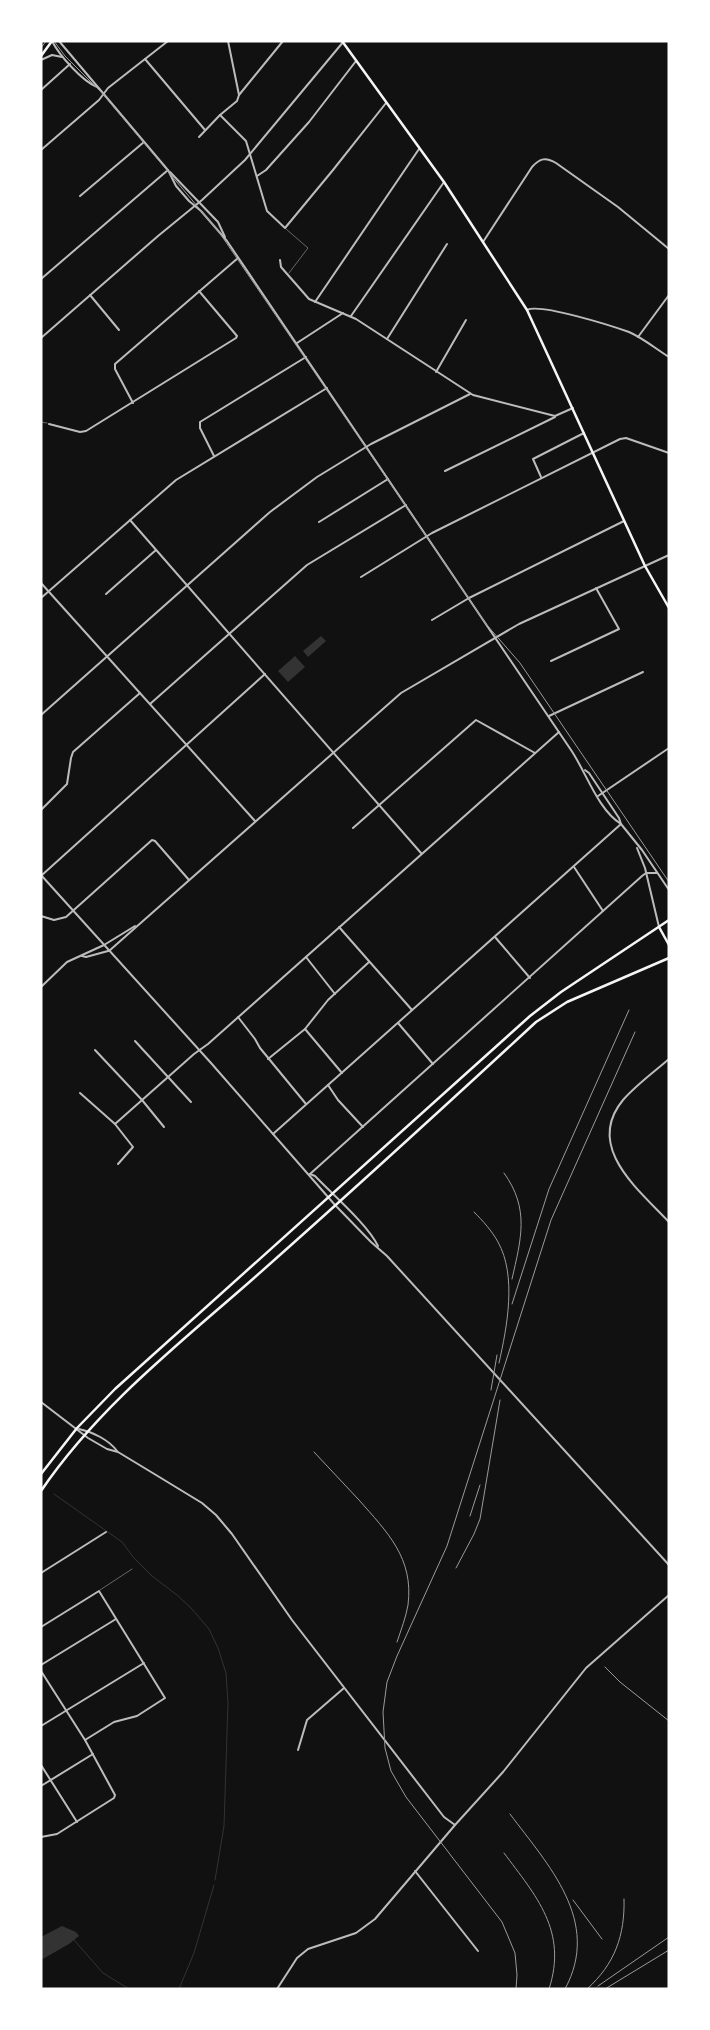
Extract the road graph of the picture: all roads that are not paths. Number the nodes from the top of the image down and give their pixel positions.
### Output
1 (52, 41) edge
2 (60, 41) edge
3 (168, 41) edge
4 (228, 41) edge
5 (283, 41) edge
6 (343, 42) edge
7 (41, 58) edge
8 (65, 59) junction
9 (145, 59) junction
10 (356, 60) junction
11 (70, 64) junction
12 (97, 87) junction
13 (41, 90) edge
14 (103, 94) junction
15 (239, 94) junction
16 (386, 102) junction
17 (220, 115) junction
18 (205, 131) junction
19 (199, 137) dead end
20 (144, 142) junction
21 (419, 148) junction
22 (41, 150) edge
23 (250, 154) junction
24 (168, 170) junction
25 (257, 176) junction
26 (444, 182) junction
27 (80, 196) dead end
28 (199, 202) junction
29 (194, 205) junction
30 (284, 228) junction
31 (227, 241) junction
32 (483, 242) junction
33 (447, 244) dead end
34 (669, 249) edge
35 (238, 258) junction
36 (280, 260) dead end
37 (288, 275) junction
38 (41, 279) edge
39 (199, 291) junction
40 (90, 295) junction
41 (669, 295) edge
42 (315, 302) junction
43 (526, 310) junction
44 (343, 313) junction
45 (351, 316) junction
46 (466, 320) dead end
47 (119, 330) dead end
48 (638, 337) junction
49 (41, 338) edge
50 (387, 339) junction
51 (297, 343) junction
52 (306, 357) junction
53 (669, 357) edge
54 (436, 372) junction
55 (327, 388) junction
56 (470, 394) junction
57 (133, 403) junction
58 (572, 408) junction
59 (556, 416) junction
60 (41, 422) edge
61 (49, 424) joint
62 (584, 433) junction
63 (367, 446) junction
64 (593, 452) junction
65 (669, 453) edge
66 (214, 456) junction
67 (445, 472) dead end
68 (541, 478) junction
69 (388, 479) junction
70 (406, 505) junction
71 (130, 520) junction
72 (624, 521) junction
73 (319, 522) dead end
74 (427, 536) junction
75 (156, 550) junction
76 (669, 555) edge
77 (645, 566) junction
78 (361, 577) dead end
79 (41, 583) edge
80 (188, 585) junction
81 (596, 588) junction
82 (48, 590) junction
83 (106, 594) dead end
84 (41, 598) edge
85 (469, 598) junction
86 (669, 608) edge
87 (432, 620) dead end
88 (230, 633) junction
89 (496, 638) junction
90 (107, 656) junction
91 (551, 661) dead end
92 (643, 672) dead end
93 (265, 674) junction
94 (140, 693) junction
95 (150, 704) junction
96 (41, 714) edge
97 (549, 716) junction
98 (559, 732) junction
99 (186, 745) junction
100 (669, 748) edge
101 (333, 752) junction
102 (535, 753) junction
103 (584, 769) junction
104 (602, 793) junction
105 (598, 796) junction
106 (379, 805) junction
107 (41, 810) edge
108 (255, 821) junction
109 (621, 824) junction
110 (353, 828) dead end
111 (637, 846) junction
112 (422, 854) junction
113 (574, 867) junction
114 (646, 873) junction
115 (657, 873) junction
116 (41, 875) edge
117 (640, 878) junction
118 (189, 880) junction
119 (648, 881) junction
120 (669, 890) edge
121 (74, 910) junction
122 (603, 911) junction
123 (41, 916) edge
124 (669, 920) edge
125 (140, 923) junction
126 (340, 927) junction
127 (659, 927) junction
128 (495, 937) junction
129 (104, 945) junction
130 (669, 945) edge
131 (109, 951) junction
132 (82, 956) junction
133 (306, 957) junction
134 (669, 958) edge
135 (370, 962) junction
136 (530, 978) junction
137 (41, 987) edge
138 (335, 994) junction
139 (412, 1010) junction
140 (238, 1017) junction
141 (398, 1023) junction
142 (306, 1029) junction
143 (135, 1041) dead end
144 (95, 1050) dead end
145 (199, 1050) junction
146 (268, 1058) junction
147 (669, 1058) edge
148 (433, 1064) junction
149 (342, 1073) junction
150 (168, 1077) junction
151 (328, 1085) junction
152 (80, 1092) dead end
153 (142, 1100) junction
154 (191, 1102) dead end
155 (307, 1104) junction
156 (115, 1124) junction
157 (164, 1127) dead end
158 (363, 1127) junction
159 (274, 1134) junction
160 (118, 1164) dead end
161 (310, 1174) junction
162 (333, 1194) junction
163 (329, 1198) junction
164 (339, 1201) junction
165 (335, 1205) junction
166 (669, 1222) edge
167 (378, 1247) junction
168 (41, 1402) edge
169 (77, 1428) junction
170 (88, 1431) junction
171 (84, 1435) junction
172 (118, 1452) junction
173 (41, 1474) edge
174 (41, 1491) edge
175 (106, 1532) dead end
176 (669, 1565) edge
177 (132, 1569) dead end
178 (41, 1573) edge
179 (99, 1591) junction
180 (669, 1596) edge
181 (116, 1619) junction
182 (41, 1627) edge
183 (144, 1663) junction
184 (41, 1665) edge
185 (41, 1671) edge
186 (344, 1688) junction
187 (67, 1711) junction
188 (41, 1726) edge
189 (85, 1740) junction
190 (298, 1750) dead end
191 (93, 1754) junction
192 (41, 1765) edge
193 (51, 1780) junction
194 (41, 1786) edge
195 (77, 1822) junction
196 (455, 1825) junction
197 (41, 1837) edge
198 (415, 1871) junction
199 (478, 1951) dead end
200 (277, 1989) edge

1 - 7 main road
1 - 8 street
2 - 12 street
3 - 9 street
4 - 15 street
5 - 15 street
6 - 10 main road
6 - 23 street
7 - 8 street
8 - 11 street
9 - 14 street
9 - 18 street
10 - 16 main road
10 - 25 street
11 - 12 street
11 - 13 street
12 - 14 street
14 - 20 street
14 - 22 street
15 - 17 street
16 - 21 main road
16 - 30 street
17 - 18 street
17 - 23 street
18 - 19 street
20 - 24 street
20 - 27 street
21 - 26 main road
21 - 42 street
23 - 25 street
23 - 28 street
24 - 28 street
24 - 29 street
24 - 38 street
25 - 30 street
26 - 32 main road
26 - 45 street
28 - 29 street
28 - 31 street
29 - 31 street
29 - 40 street
30 - 37 lane
31 - 35 street
32 - 34 street
32 - 43 main road
33 - 50 street
35 - 39 street
35 - 51 street
36 - 37 street
37 - 42 street
39 - 57 street
39 - 57 street
40 - 47 street
40 - 49 street
41 - 48 street
42 - 44 street
43 - 48 street
43 - 58 main road
44 - 45 street
44 - 51 street
45 - 50 street
46 - 54 street
48 - 53 street
50 - 54 street
51 - 52 street
52 - 55 street
52 - 66 street
54 - 56 street
55 - 63 street
55 - 66 street
56 - 59 street
56 - 63 street
57 - 61 street
58 - 59 street
58 - 62 main road
59 - 67 street
60 - 61 lane
62 - 64 main road
62 - 68 street
63 - 69 street
63 - 80 street
64 - 65 street
64 - 68 street
64 - 72 main road
66 - 71 street
68 - 74 street
69 - 70 street
69 - 73 street
70 - 74 street
70 - 88 street
71 - 75 street
71 - 82 street
72 - 77 main road
72 - 85 street
74 - 78 street
74 - 85 street
75 - 80 street
75 - 83 street
76 - 77 street
77 - 81 street
77 - 86 main road
79 - 82 street
80 - 88 street
80 - 90 street
81 - 89 street
81 - 91 street
82 - 84 street
82 - 90 street
85 - 87 street
85 - 89 street
88 - 93 street
88 - 95 street
89 - 97 street
89 - 101 street
90 - 94 street
90 - 96 street
92 - 97 street
93 - 99 street
93 - 101 street
94 - 95 street
94 - 107 street
95 - 99 street
97 - 98 street
98 - 102 street
98 - 103 street
99 - 108 street
99 - 116 street
100 - 104 street
101 - 106 street
101 - 108 street
102 - 106 street
102 - 112 street
103 - 104 street
103 - 105 street
104 - 105 street
104 - 109 street
105 - 109 street
106 - 110 street
106 - 112 street
108 - 118 street
109 - 111 street
109 - 113 street
111 - 114 street
111 - 115 street
112 - 126 street
113 - 122 street
113 - 128 street
114 - 115 street
114 - 117 street
114 - 119 street
115 - 120 street
116 - 121 street
117 - 119 street
117 - 122 street
118 - 121 street
118 - 125 street
119 - 127 street
121 - 123 street
121 - 129 street
122 - 136 street
124 - 127 main road
125 - 129 street
125 - 131 street
126 - 133 street
126 - 135 street
127 - 130 main road
127 - 162 main road
128 - 136 street
128 - 139 street
129 - 131 street
129 - 132 street
131 - 132 street
131 - 145 street
132 - 137 street
133 - 138 street
133 - 140 street
134 - 164 main road
135 - 138 street
135 - 139 street
136 - 148 street
138 - 142 street
139 - 141 street
140 - 145 street
140 - 146 street
141 - 148 street
141 - 149 street
142 - 146 street
142 - 149 street
143 - 150 street
144 - 153 street
145 - 150 street
145 - 159 street
146 - 155 street
147 - 166 street
148 - 158 street
149 - 151 street
150 - 153 street
150 - 154 street
151 - 155 street
151 - 158 street
152 - 156 street
153 - 156 street
153 - 157 street
155 - 159 street
156 - 160 street
158 - 161 street
159 - 161 street
161 - 162 street
161 - 163 street
162 - 163 main road
162 - 164 street
163 - 165 street
163 - 169 main road
164 - 165 main road
164 - 167 street
165 - 167 street
165 - 170 main road
167 - 176 street
168 - 169 street
169 - 170 street
169 - 171 street
169 - 173 main road
170 - 171 main road
170 - 172 street
171 - 172 street
171 - 174 main road
172 - 186 street
175 - 178 street
177 - 179 lane
179 - 181 street
179 - 182 street
180 - 196 street
181 - 183 street
181 - 184 street
183 - 187 street
183 - 189 street
185 - 187 street
186 - 190 street
186 - 196 street
187 - 188 street
187 - 189 street
189 - 191 street
191 - 193 street
191 - 195 street
192 - 193 street
193 - 194 street
193 - 195 street
195 - 197 street
196 - 198 street
198 - 199 street
198 - 200 street

